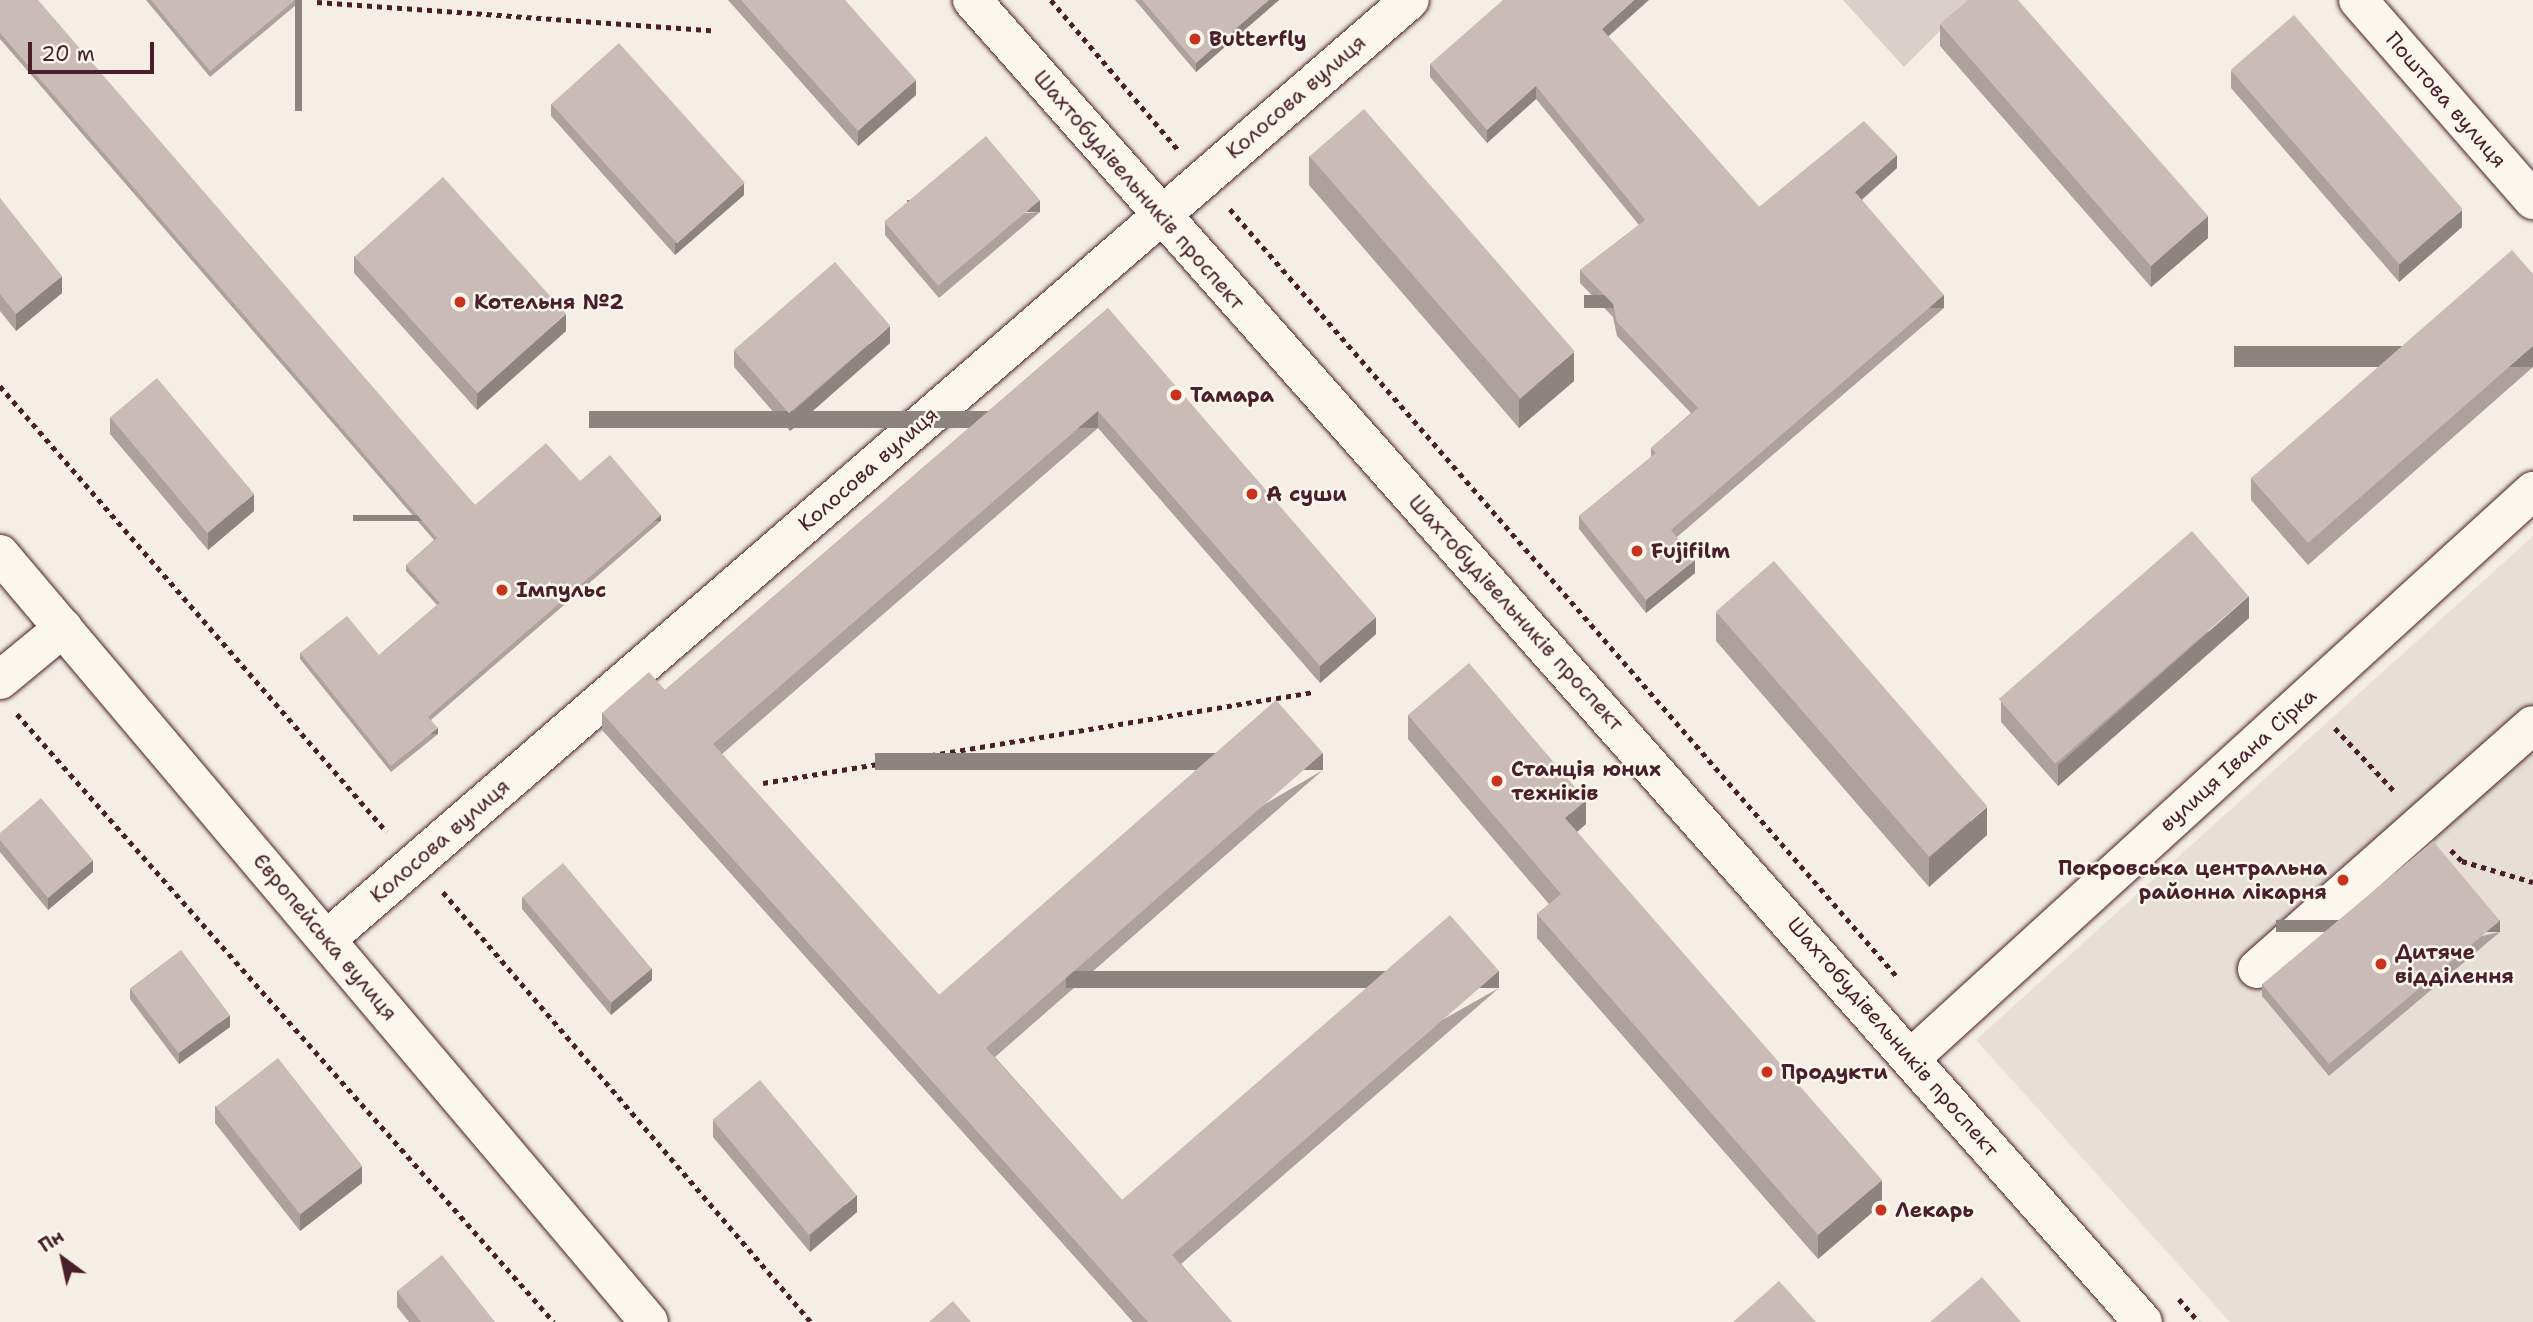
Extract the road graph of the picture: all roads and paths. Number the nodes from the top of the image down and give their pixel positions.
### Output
1 (972, 0) edge
2 (1051, 0) edge
3 (1410, 0) edge
4 (2358, 0) edge
5 (317, 2) dead end
6 (711, 30) dead end
7 (1202, 178) junction
8 (2533, 200) edge
9 (1160, 214) junction
10 (2533, 491) edge
11 (0, 554) edge
12 (63, 628) junction
13 (1313, 692) dead end
14 (5, 693) edge
15 (2533, 725) edge
16 (763, 783) dead end
17 (327, 939) junction
18 (2257, 969) dead end
19 (1942, 1030) junction
20 (1911, 1058) junction
21 (554, 1322) edge
22 (649, 1322) edge
23 (2143, 1322) edge

1 - 9 street, Шахтобудівельників проспект
2 - 7 path
3 - 7 street, Колосова вулиця
4 - 8 street, Поштова вулиця
5 - 6 path
7 - 9 street, Колосова вулиця
7 - 19 path
9 - 17 street, Колосова вулиця
9 - 20 street, Шахтобудівельників проспект
10 - 19 street, вулиця Івана Сірка
11 - 12 street, Європейська вулиця
12 - 14 street
12 - 17 street, Європейська вулиця
13 - 16 path
14 - 21 path
15 - 18 street
17 - 22 street, Європейська вулиця
19 - 20 street, вулиця Івана Сірка
20 - 23 street, Шахтобудівельників проспект

